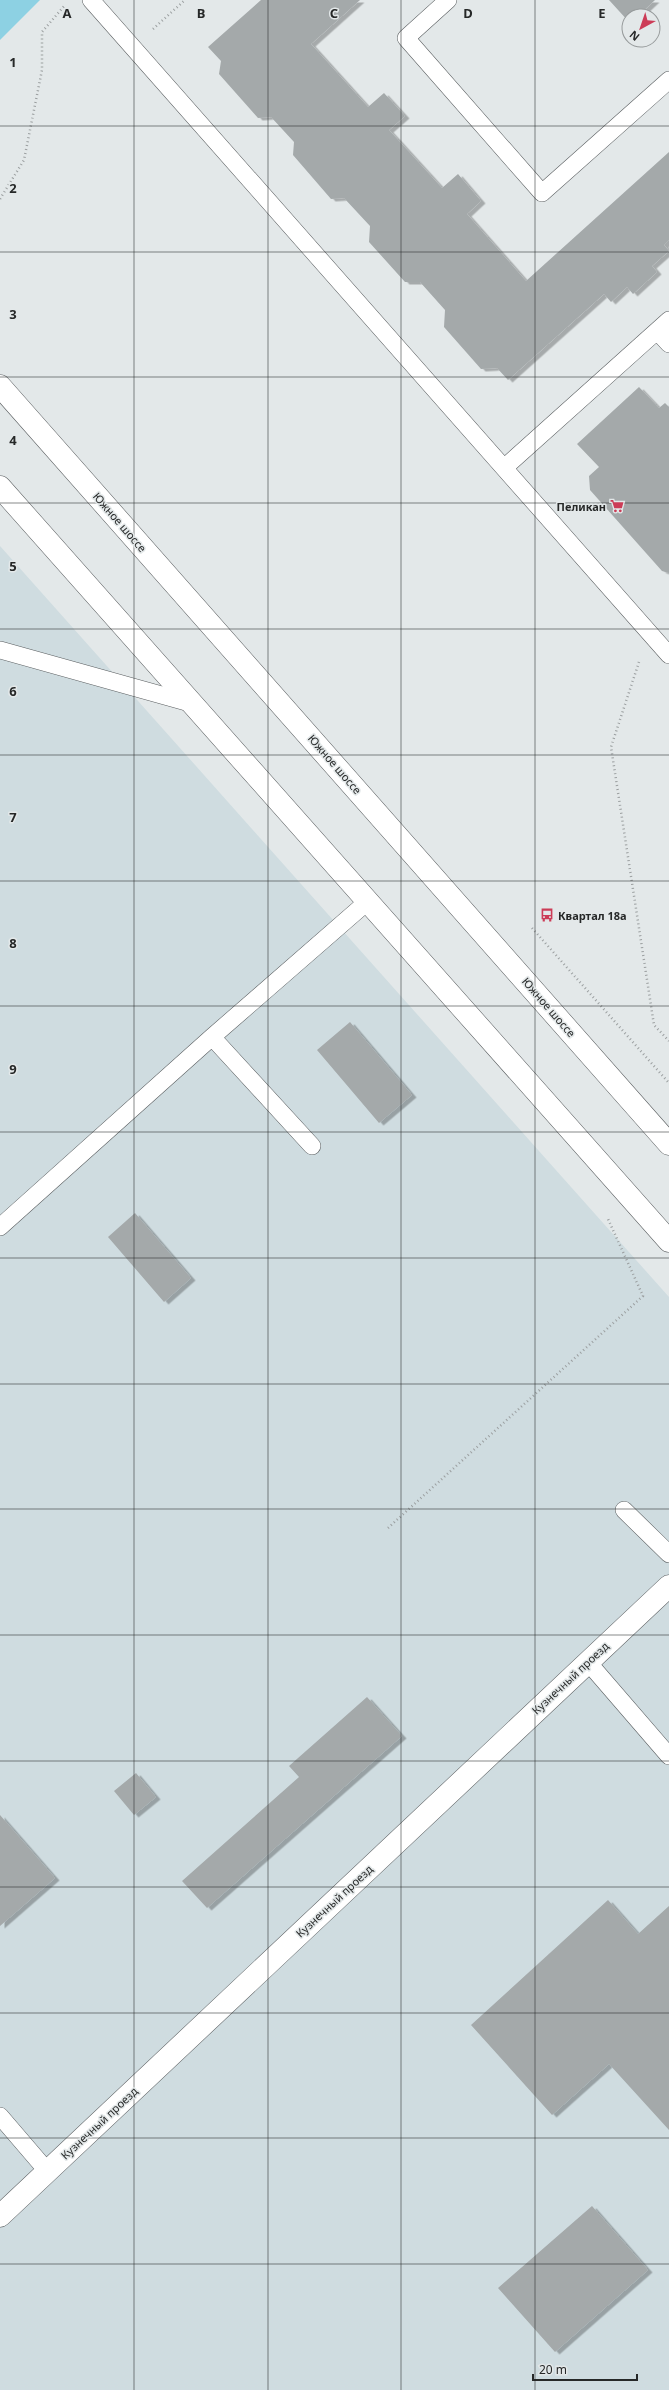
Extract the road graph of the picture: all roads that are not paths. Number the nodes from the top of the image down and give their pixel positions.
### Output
1 (91, 0) edge
2 (448, 0) edge
3 (669, 80) edge
4 (663, 325) edge
5 (669, 344) edge
6 (0, 386) edge
7 (504, 468) junction
8 (0, 486) edge
9 (0, 650) edge
10 (669, 655) edge
11 (190, 702) junction
12 (367, 902) junction
13 (212, 1037) junction
14 (669, 1144) edge
15 (312, 1146) dead end
16 (0, 1228) edge
17 (669, 1241) edge
18 (624, 1510) dead end
19 (669, 1554) edge
20 (669, 1586) edge
21 (587, 1661) junction
22 (669, 1756) edge
23 (0, 2116) edge
24 (48, 2172) junction
25 (0, 2216) edge

1 - 7 lane
2 - 3 lane
4 - 5 lane
4 - 7 lane
6 - 14 main road, Южное шоссе
7 - 10 lane
8 - 11 main road
9 - 11 lane
11 - 12 main road
12 - 13 lane
12 - 17 main road
13 - 15 lane
13 - 16 lane
18 - 19 lane
20 - 21 main road, Кузнечный проезд
21 - 22 lane
21 - 24 main road, Кузнечный проезд
23 - 24 lane
24 - 25 main road, Кузнечный проезд

